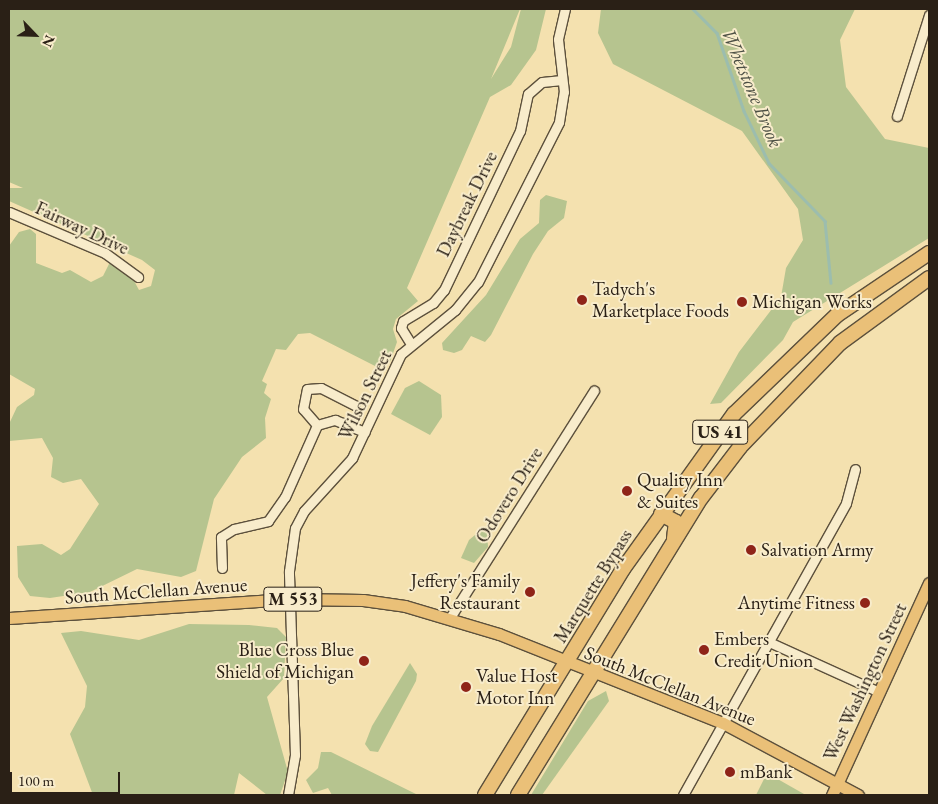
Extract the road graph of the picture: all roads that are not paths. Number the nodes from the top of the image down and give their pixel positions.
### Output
1 (565, 9) edge
2 (929, 15) edge
3 (562, 80) junction
4 (897, 116) dead end
5 (9, 212) edge
6 (929, 253) edge
7 (138, 277) dead end
8 (929, 278) edge
9 (411, 344) junction
10 (594, 391) dead end
11 (355, 404) dead end
12 (317, 425) junction
13 (365, 432) junction
14 (855, 469) dead end
15 (661, 514) junction
16 (673, 544) junction
17 (222, 568) dead end
18 (929, 584) edge
19 (291, 600) junction
20 (451, 616) junction
21 (9, 618) edge
22 (769, 642) junction
23 (567, 662) junction
24 (594, 674) junction
25 (879, 692) junction
26 (724, 723) junction
27 (835, 790) edge
28 (288, 795) edge
29 (485, 795) edge
30 (518, 795) edge
31 (683, 795) edge
32 (858, 795) edge

1 - 3 street, Wilson Street
2 - 4 street
3 - 9 street, Wilson Street
3 - 9 street, Daybreak Drive
5 - 7 street, Fairway Drive
6 - 15 highway, Marquette Bypass / US 41
8 - 16 highway, US 41
9 - 13 street, Wilson Street
10 - 20 street, Odovero Drive
11 - 12 street
12 - 13 street
12 - 17 street
13 - 19 street, Wilson Street
14 - 22 street
15 - 16 highway
15 - 23 highway, Marquette Bypass / US 41
16 - 24 highway, US 41
18 - 25 main road, West Washington Street
19 - 20 main road, South McClellan Avenue / M 553
19 - 21 main road, South McClellan Avenue / M 553
19 - 28 street, Wilson Street
20 - 23 main road, South McClellan Avenue / M 553
22 - 25 street
22 - 26 street
23 - 24 main road, South McClellan Avenue / M 553
23 - 29 highway, Marquette Bypass / US 41
24 - 26 main road, South McClellan Avenue
24 - 30 highway, US 41
25 - 27 main road, West Washington Street
26 - 27 main road, South McClellan Avenue
26 - 31 street
27 - 32 main road, South McClellan Avenue

